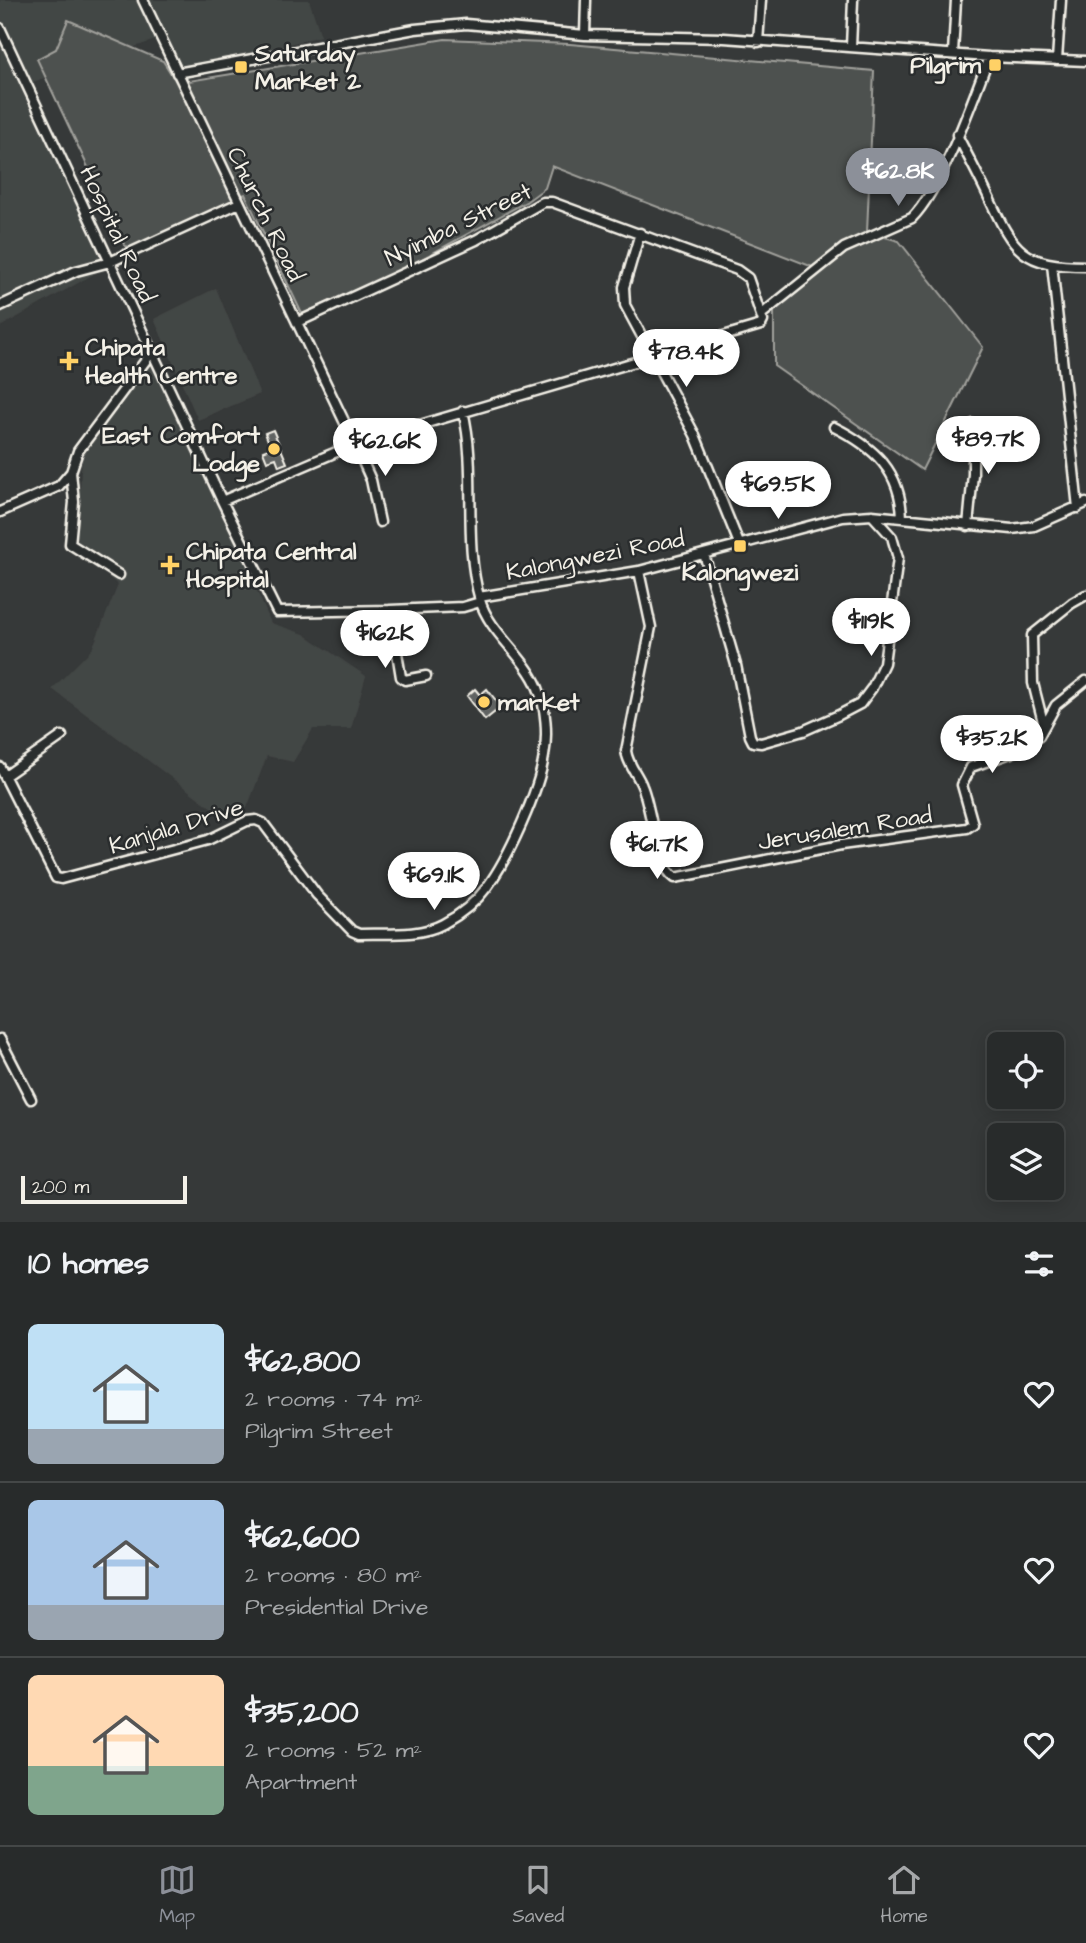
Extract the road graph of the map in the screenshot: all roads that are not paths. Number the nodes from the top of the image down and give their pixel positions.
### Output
1 (144, 0) edge
2 (586, 0) edge
3 (761, 0) edge
4 (853, 0) edge
5 (956, 0) edge
6 (1061, 0) edge
7 (0, 28) edge
8 (585, 35) junction
9 (758, 42) junction
10 (851, 47) junction
11 (953, 53) junction
12 (989, 57) junction
13 (1058, 60) junction
14 (1086, 61) edge
15 (177, 73) junction
16 (957, 135) junction
17 (239, 203) junction
18 (640, 233) junction
19 (110, 262) junction
20 (1052, 264) junction
21 (1086, 266) edge
22 (0, 306) edge
23 (762, 314) junction
24 (298, 323) junction
25 (152, 352) junction
26 (653, 359) junction
27 (463, 411) junction
28 (973, 425) dead end
29 (834, 427) dead end
30 (355, 444) junction
31 (71, 472) junction
32 (222, 501) junction
33 (1082, 506) edge
34 (0, 512) edge
35 (872, 515) junction
36 (902, 519) junction
37 (380, 522) dead end
38 (968, 526) junction
39 (740, 546) junction
40 (704, 554) junction
41 (639, 570) junction
42 (119, 575) dead end
43 (1086, 595) edge
44 (480, 600) junction
45 (390, 610) junction
46 (426, 676) dead end
47 (1086, 681) edge
48 (1044, 726) junction
49 (62, 736) dead end
50 (0, 767) edge
51 (5, 776) junction
52 (0, 1040) edge
53 (32, 1099) dead end

1 - 15 street, Church Road
2 - 8 street
3 - 9 street
4 - 10 street
5 - 11 street
6 - 13 street
7 - 19 street, Hospital Road
8 - 9 street
8 - 15 street
9 - 10 street
10 - 11 street
11 - 12 street
12 - 13 street
12 - 16 street
13 - 14 street
15 - 17 street, Church Road
16 - 20 street
16 - 23 street
17 - 19 street
17 - 24 street, Church Road
18 - 23 street, Nyimba Street
18 - 24 street, Nyimba Street
18 - 26 street
19 - 22 street
19 - 25 street, Hospital Road
20 - 21 street
20 - 33 street
23 - 26 street, Nyimba Street
24 - 30 street, Church Road
25 - 31 street
25 - 32 street, Hospital Road
26 - 27 street
26 - 39 street
27 - 30 street
27 - 44 street, Kanjala Drive
28 - 38 street
29 - 36 street
30 - 32 street
30 - 37 street, Church Road
31 - 34 street
31 - 42 street
32 - 45 street, Hospital Road
33 - 38 street, Kalongwezi Road
35 - 36 street, Kalongwezi Road
35 - 39 street, Kalongwezi Road
35 - 40 street
36 - 38 street, Kalongwezi Road
39 - 40 street, Kalongwezi Road
40 - 41 street, Kalongwezi Road
41 - 44 street, Kalongwezi Road
41 - 48 street, Jerusalem Road
43 - 48 street
44 - 45 street, Hospital Road
44 - 51 street, Kanjala Drive
45 - 46 street
47 - 48 street
49 - 51 street
50 - 51 street, Kanjala Drive
52 - 53 street

